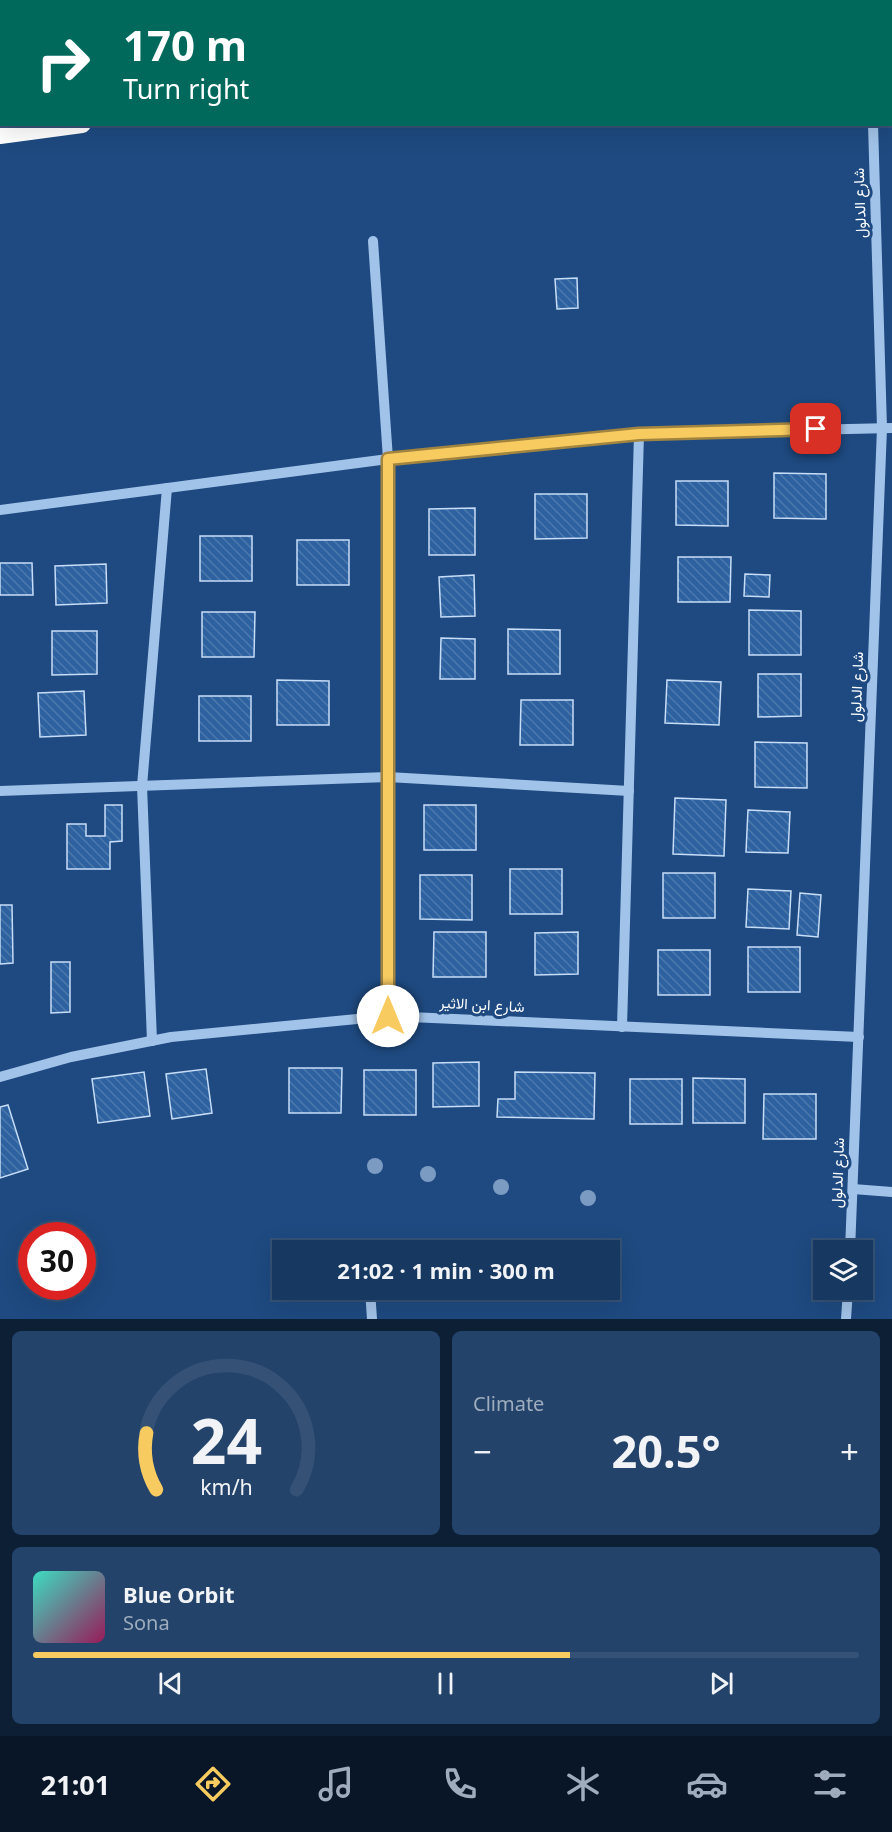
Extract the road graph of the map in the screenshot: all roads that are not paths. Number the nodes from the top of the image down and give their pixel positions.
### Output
1 (67, 126) edge
2 (873, 126) edge
3 (0, 135) edge
4 (373, 241) dead end
5 (887, 428) edge
6 (639, 434) junction
7 (388, 459) junction
8 (167, 488) junction
9 (0, 510) edge
10 (388, 777) junction
11 (142, 786) junction
12 (0, 790) edge
13 (629, 791) junction
14 (388, 1016) junction
15 (622, 1028) junction
16 (859, 1037) junction
17 (152, 1041) junction
18 (0, 1077) edge
19 (853, 1189) junction
20 (892, 1192) edge
21 (851, 1240) edge
22 (371, 1300) edge
23 (847, 1300) edge
24 (372, 1319) edge
25 (846, 1319) edge

1 - 3 highway
2 - 5 street, شارع الدلول
4 - 7 street
5 - 6 street
5 - 16 street, شارع الدلول
6 - 7 street
6 - 13 street
7 - 8 street
7 - 10 street
8 - 9 street
8 - 11 street
10 - 11 street
10 - 13 street
10 - 14 street
11 - 12 street
11 - 17 street
13 - 15 street
14 - 15 street, شارع ابن الاثير
14 - 17 street, شارع ابن الاثير
15 - 16 street, شارع ابن الاثير
16 - 19 street, شارع الدلول
17 - 18 street, شارع ابن الاثير
19 - 20 street
19 - 21 street, شارع الدلول
22 - 24 street
23 - 25 street

